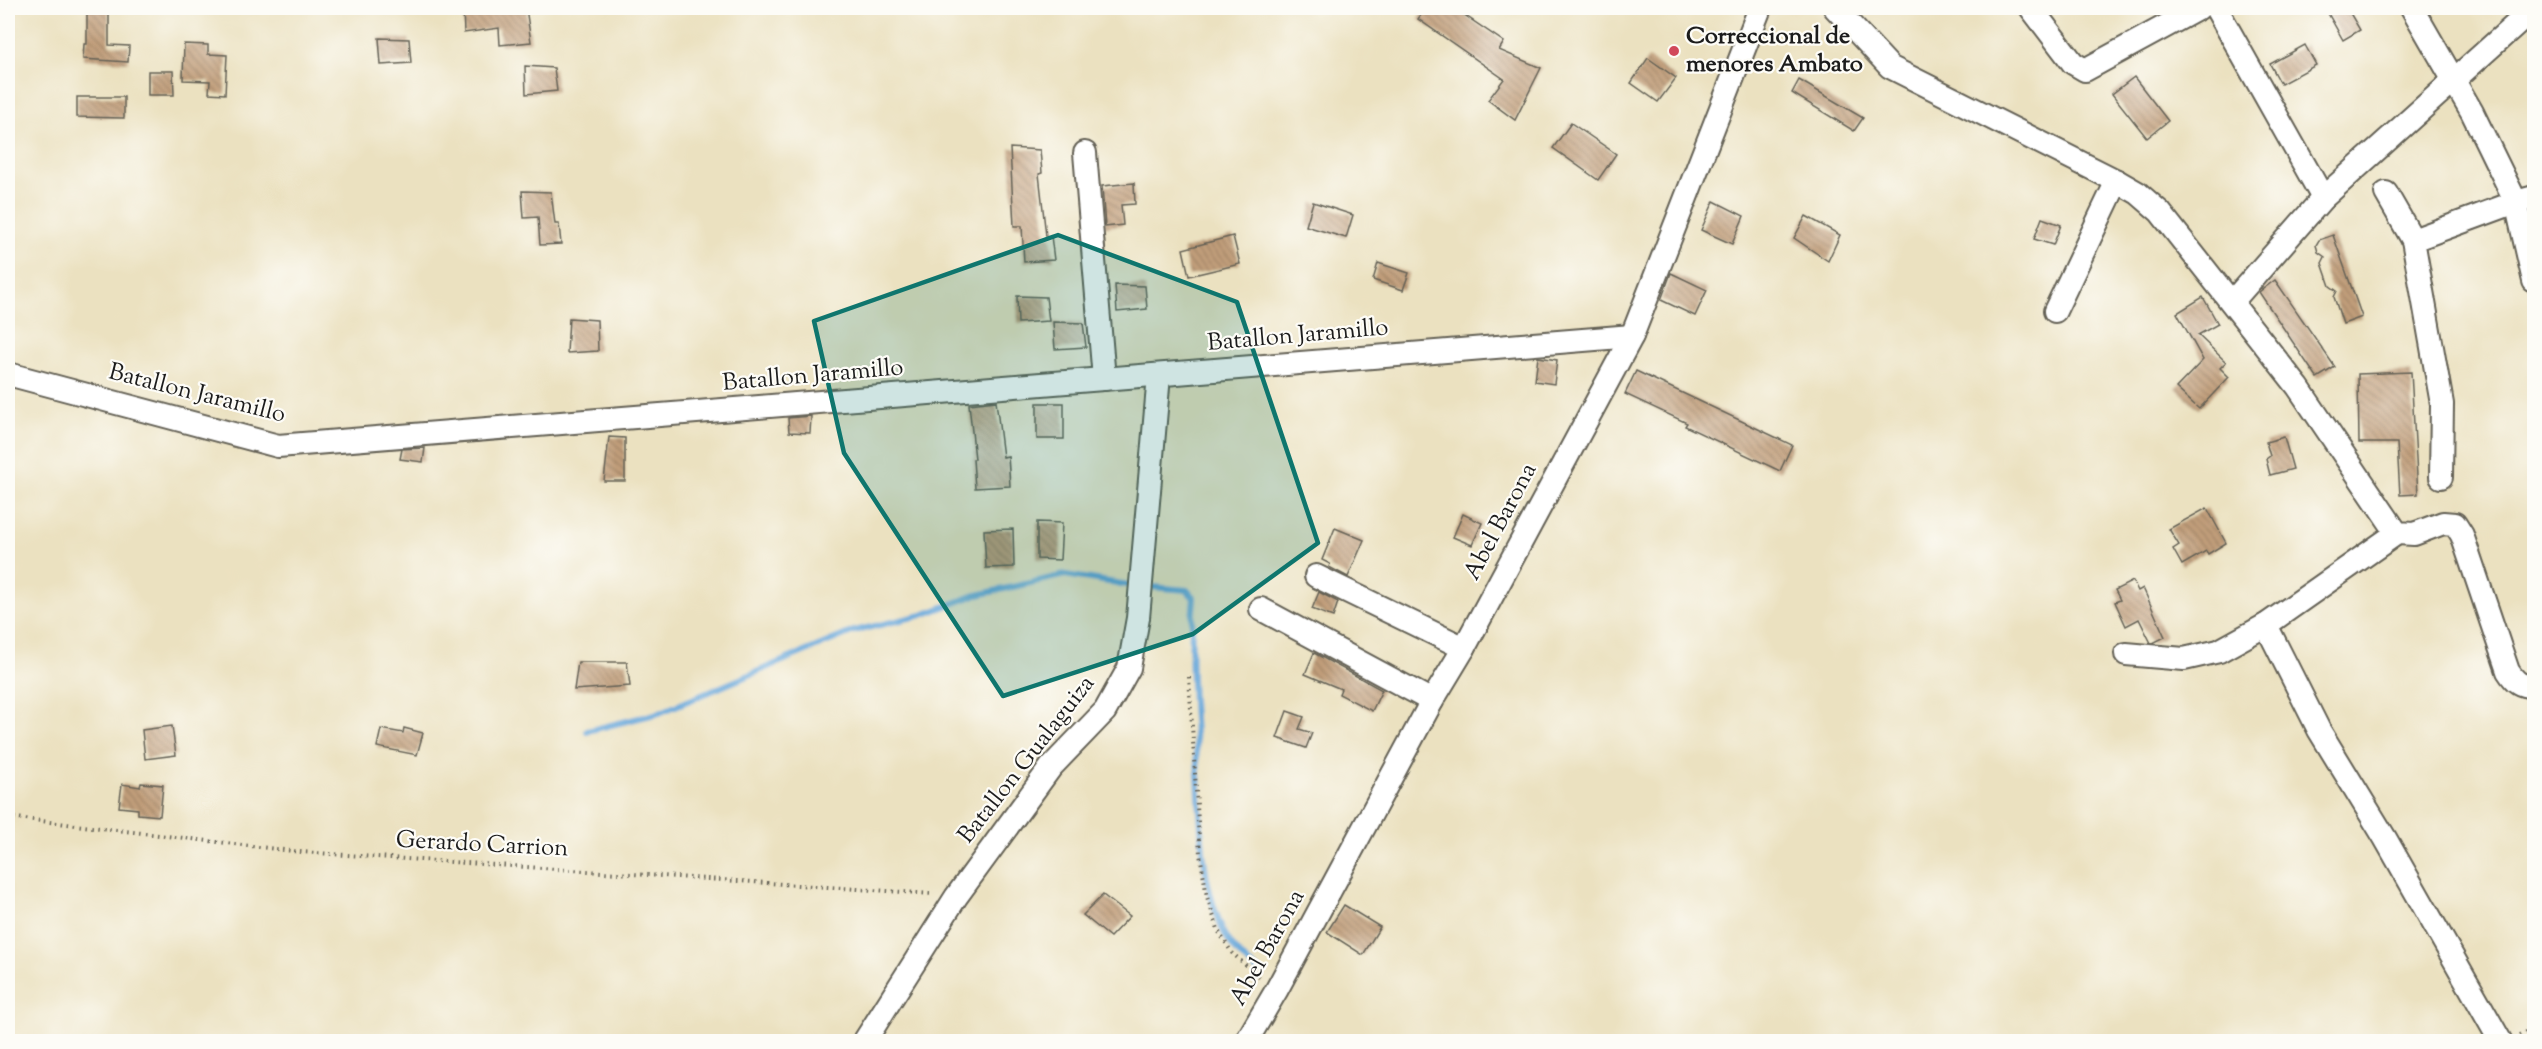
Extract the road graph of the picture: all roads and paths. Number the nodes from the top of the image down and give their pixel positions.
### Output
1 (1760, 8) edge
2 (1835, 8) edge
3 (2031, 8) edge
4 (2199, 8) edge
5 (2216, 8) edge
6 (2412, 8) edge
7 (2534, 8) edge
8 (2454, 80) junction
9 (1085, 153) dead end
10 (2117, 181) junction
11 (2386, 193) dead end
12 (2324, 198) junction
13 (2525, 200) edge
14 (2413, 240) junction
15 (2535, 281) edge
16 (2232, 302) junction
17 (2055, 311) dead end
18 (1632, 336) junction
19 (8, 374) edge
20 (1159, 375) junction
21 (1104, 380) junction
22 (2441, 477) dead end
23 (2397, 532) junction
24 (1316, 576) dead end
25 (1261, 609) dead end
26 (2266, 625) junction
27 (1464, 648) junction
28 (2126, 654) dead end
29 (1189, 677) dead end
30 (2535, 686) edge
31 (1432, 701) junction
32 (8, 816) edge
33 (956, 897) junction
34 (1276, 992) junction
35 (864, 1041) edge
36 (1246, 1041) edge
37 (2500, 1041) edge

1 - 18 street, Abel Barona
2 - 10 street
3 - 4 street
5 - 12 street
6 - 8 street
7 - 8 street
8 - 12 street
8 - 13 street
9 - 21 street
10 - 16 street
10 - 17 street
11 - 14 street
12 - 16 street
13 - 14 street
13 - 15 street
14 - 22 street
16 - 23 street
18 - 20 street, Batallon Jaramillo
18 - 27 street, Abel Barona
19 - 21 street, Batallon Jaramillo
20 - 21 street, Batallon Jaramillo
20 - 33 street, Batallon Gualaguiza
23 - 26 street
23 - 30 street
24 - 27 street
25 - 31 street
26 - 28 street
26 - 37 street
27 - 31 street, Abel Barona
29 - 34 path
31 - 34 street, Abel Barona
32 - 33 path, Gerardo Carrion
33 - 35 street, Batallon Gualaguiza
34 - 36 street, Abel Barona

